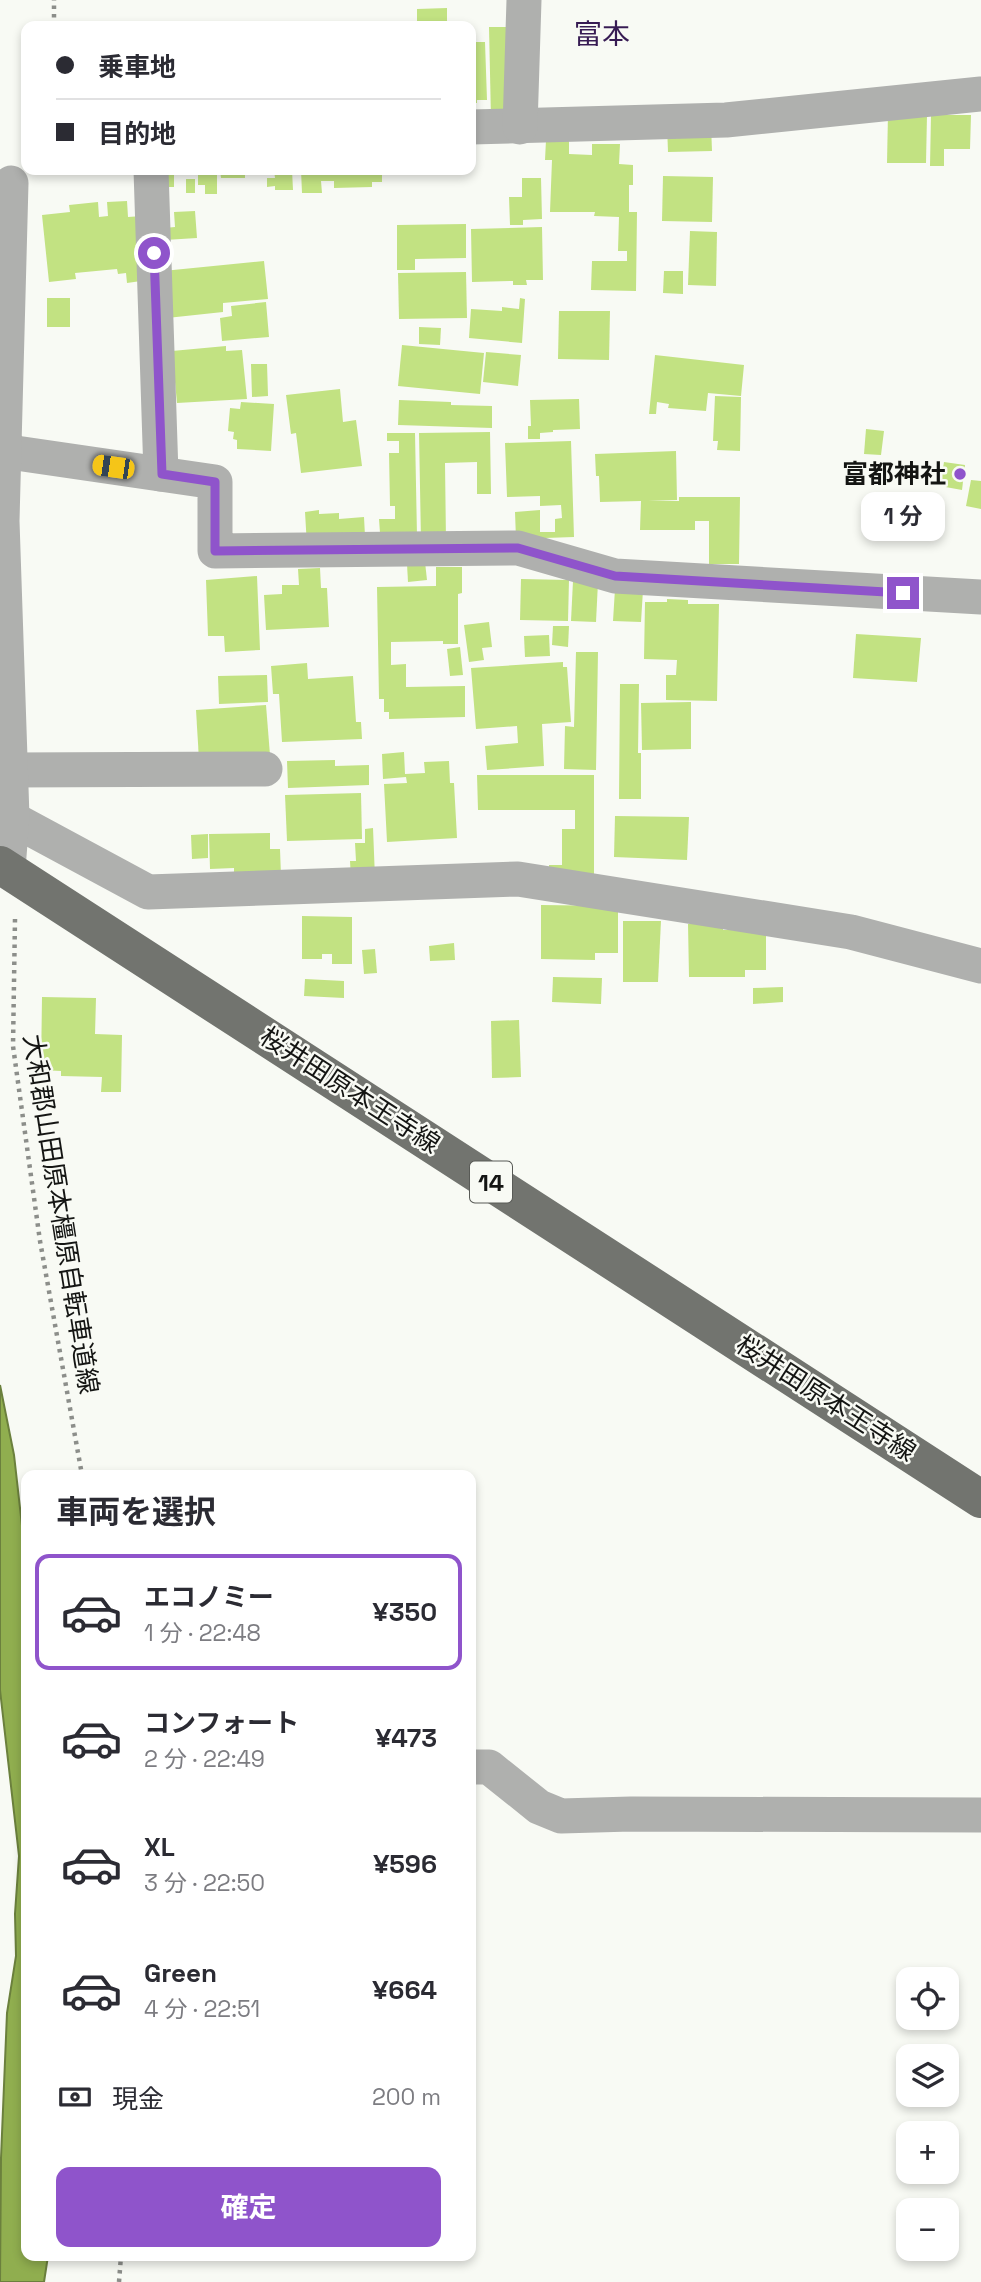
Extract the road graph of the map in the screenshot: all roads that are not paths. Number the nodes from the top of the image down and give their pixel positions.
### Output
1 (524, 0) edge
2 (981, 94) edge
3 (476, 127) edge
4 (520, 127) junction
5 (151, 175) edge
6 (11, 183) dead end
7 (3, 445) junction
8 (162, 474) junction
9 (981, 597) edge
10 (265, 769) dead end
11 (10, 770) junction
12 (20, 823) dead end
13 (6, 868) edge
14 (981, 966) edge
15 (981, 1499) edge
16 (476, 1767) edge
17 (981, 1815) edge

1 - 4 street
2 - 4 street
3 - 4 street
5 - 8 street
6 - 7 street
7 - 8 street
7 - 11 street
8 - 9 street
10 - 11 street
11 - 13 street
12 - 14 street
13 - 15 main road, 桜井田原本王寺線 / 14
16 - 17 street

